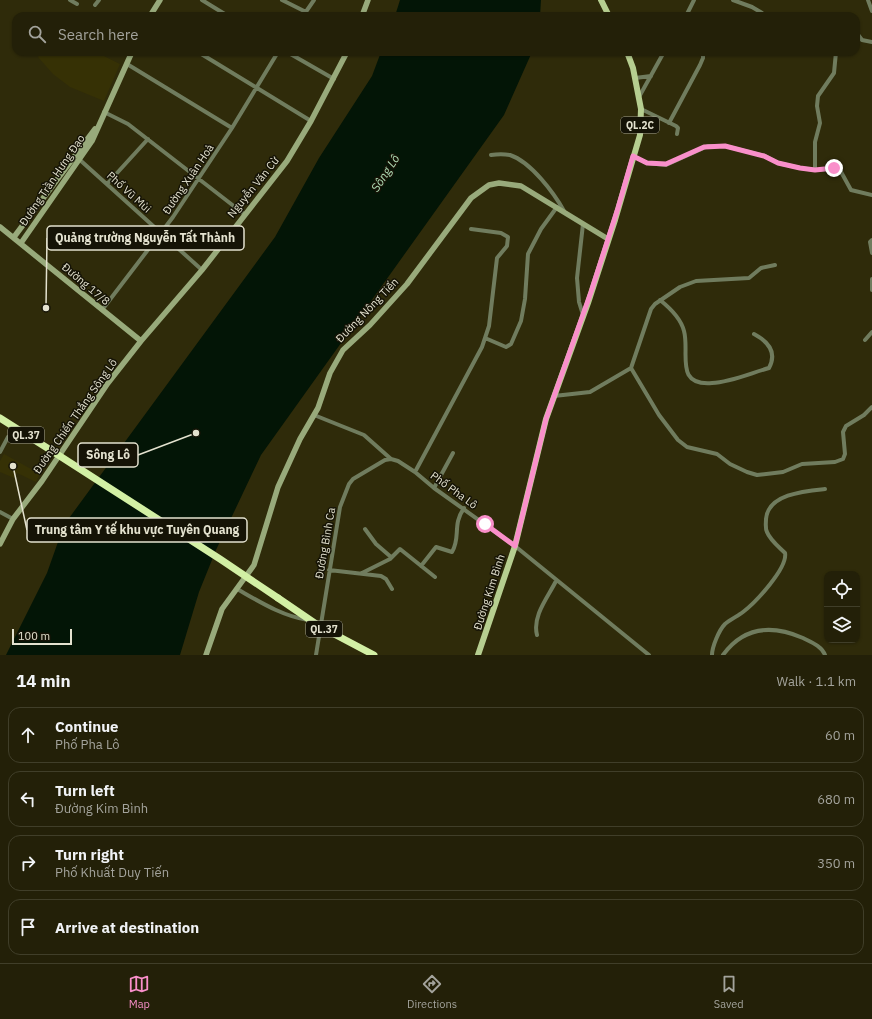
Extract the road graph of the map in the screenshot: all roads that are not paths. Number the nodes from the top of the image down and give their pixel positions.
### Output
1 (70, 0) edge
2 (99, 0) edge
3 (160, 0) edge
4 (202, 0) edge
5 (282, 0) edge
6 (314, 0) edge
7 (368, 0) edge
8 (601, 0) edge
9 (694, 0) edge
10 (733, 0) edge
11 (868, 0) edge
12 (77, 4) dead end
13 (95, 4) dead end
14 (872, 11) edge
15 (152, 12) edge
16 (222, 12) edge
17 (306, 12) joint
18 (364, 12) edge
19 (607, 12) edge
20 (688, 12) edge
21 (760, 12) edge
22 (860, 37) edge
23 (872, 42) edge
24 (130, 56) edge
25 (205, 56) edge
26 (276, 56) edge
27 (294, 56) edge
28 (345, 56) edge
29 (628, 56) edge
30 (662, 56) edge
31 (703, 56) edge
32 (836, 56) edge
33 (126, 64) junction
34 (651, 76) junction
35 (635, 78) junction
36 (334, 79) junction
37 (257, 87) junction
38 (639, 97) junction
39 (641, 109) junction
40 (104, 112) junction
41 (311, 121) junction
42 (669, 122) junction
43 (97, 127) junction
44 (232, 128) junction
45 (677, 134) dead end
46 (148, 139) junction
47 (491, 155) dead end
48 (633, 156) junction
49 (80, 160) junction
50 (815, 170) junction
51 (200, 178) junction
52 (107, 184) junction
53 (872, 195) edge
54 (557, 207) junction
55 (564, 211) junction
56 (244, 214) junction
57 (583, 224) junction
58 (0, 227) edge
59 (471, 229) dead end
60 (162, 234) junction
61 (14, 238) junction
62 (608, 239) junction
63 (872, 240) edge
64 (21, 243) junction
65 (872, 253) edge
66 (775, 265) dead end
67 (202, 270) junction
68 (872, 279) edge
69 (872, 290) edge
70 (660, 300) junction
71 (588, 303) junction
72 (580, 304) junction
73 (102, 310) junction
74 (583, 315) junction
75 (872, 332) edge
76 (754, 334) dead end
77 (485, 338) junction
78 (865, 340) dead end
79 (141, 341) junction
80 (630, 368) junction
81 (554, 396) junction
82 (872, 407) edge
83 (314, 415) junction
84 (0, 418) edge
85 (21, 432) junction
86 (0, 452) edge
87 (454, 453) dead end
88 (390, 458) junction
89 (415, 472) junction
90 (434, 488) junction
91 (825, 489) dead end
92 (464, 508) junction
93 (0, 512) edge
94 (13, 519) junction
95 (365, 529) dead end
96 (0, 544) edge
97 (515, 546) junction
98 (391, 557) junction
99 (421, 566) junction
100 (329, 570) junction
101 (362, 573) junction
102 (435, 577) dead end
103 (556, 581) junction
104 (238, 589) junction
105 (392, 589) dead end
106 (311, 620) junction
107 (319, 626) junction
108 (537, 635) dead end
109 (206, 655) edge
110 (316, 655) edge
111 (374, 655) edge
112 (478, 655) edge
113 (649, 655) edge
114 (712, 655) edge
115 (723, 655) edge
116 (825, 655) edge

1 - 12 street
2 - 13 street
3 - 15 street
4 - 16 street
5 - 17 street
6 - 17 street
7 - 18 street
8 - 19 main road
9 - 20 street
10 - 21 street
11 - 14 street
22 - 23 street
24 - 33 street, Đường Trần Hưng Đạo
25 - 37 street
26 - 37 street, Đường Xuân Hoà
27 - 36 street
28 - 36 street, Nguyễn Văn Cừ
29 - 35 main road, Đường Kim Bình / QL.2C
30 - 34 street
31 - 42 street
32 - 50 street
33 - 40 street, Đường Trần Hưng Đạo
33 - 44 street
34 - 35 street
34 - 38 street
35 - 38 main road, Đường Kim Bình / QL.2C
36 - 41 street, Nguyễn Văn Cừ
37 - 41 street
37 - 44 street, Đường Xuân Hoà
38 - 39 main road, Đường Kim Bình / QL.2C
39 - 42 street
39 - 48 main road, Đường Kim Bình / QL.2C
40 - 43 street, Đường Trần Hưng Đạo
40 - 46 street
41 - 56 street, Nguyễn Văn Cừ
42 - 45 street
43 - 49 street, Đường Trần Hưng Đạo
43 - 61 street, Đường Trần Hưng Đạo
44 - 51 street, Đường Xuân Hoà
46 - 51 street
46 - 52 street
47 - 55 street
48 - 50 street
48 - 62 main road, Đường Kim Bình / QL.2C
49 - 52 street, Phố Vũ Mùi
49 - 64 street, Đường Trần Hưng Đạo
50 - 53 street
51 - 56 street
51 - 60 street, Đường Xuân Hoà
52 - 60 street, Phố Vũ Mùi
54 - 55 street, Đường Nông Tiến
54 - 77 street
54 - 83 street, Đường Nông Tiến
55 - 57 street, Đường Nông Tiến
56 - 67 street, Nguyễn Văn Cừ
57 - 62 street, Đường Nông Tiến
57 - 72 street
58 - 61 street, Đường 17/8
59 - 77 street
60 - 67 street, Phố Vũ Mùi
60 - 73 street, Đường Xuân Hoà
61 - 64 street, Đường 17/8
62 - 71 main road, Đường Kim Bình / QL.2C
63 - 65 street
64 - 73 street, Đường 17/8
66 - 70 street
67 - 79 street, Nguyễn Văn Cừ
68 - 69 street
70 - 76 street
70 - 80 street
71 - 72 street
71 - 74 main road, Đường Kim Bình / QL.2C
72 - 74 street
73 - 79 street, Đường 17/8
74 - 81 main road, Đường Kim Bình / QL.2C
75 - 78 street
77 - 89 street
79 - 94 street, Đường Chiến Thắng Sông Lô
80 - 81 street
80 - 82 street
81 - 97 main road, Đường Kim Bình / QL.2C
83 - 88 street, Phố Pha Lô
83 - 104 street, Đường Nông Tiến
84 - 85 highway, QL.37
85 - 86 street
85 - 106 highway, QL.37, bridge
87 - 90 street
88 - 89 street, Phố Pha Lô
88 - 100 street, Đường Bình Ca
89 - 90 street, Phố Pha Lô
90 - 92 street, Phố Pha Lô
91 - 114 street
92 - 97 street, Phố Pha Lô
92 - 99 street
93 - 94 street
94 - 96 street, Đường Chiến Thắng Sông Lô
95 - 98 street
97 - 103 street, Phố Pha Lô
97 - 112 main road, Đường Kim Bình / QL.2C
98 - 99 street
98 - 101 street
99 - 102 street
100 - 101 street
100 - 107 street, Đường Bình Ca
101 - 105 street
103 - 108 street
103 - 113 street, Phố Pha Lô
104 - 106 street
104 - 109 street, Đường Nông Tiến
106 - 107 highway, QL.37
107 - 110 street, Đường Bình Ca
107 - 111 highway, QL.37
115 - 116 street

